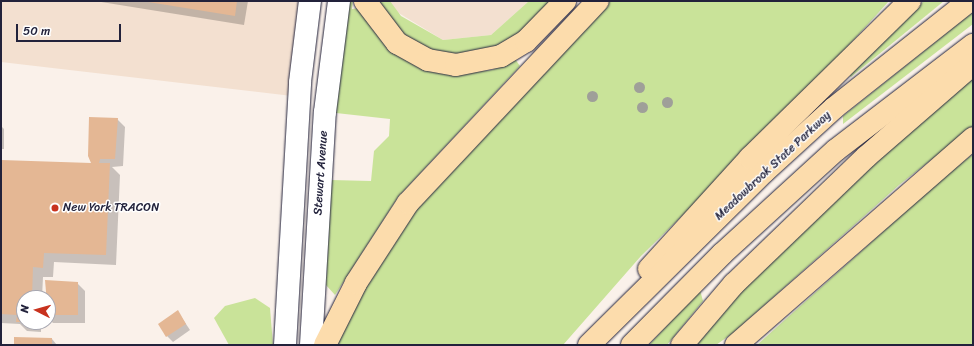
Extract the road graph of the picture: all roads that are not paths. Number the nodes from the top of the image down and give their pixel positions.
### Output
1 (334, 1) edge
2 (339, 1) edge
3 (365, 1) edge
4 (565, 1) edge
5 (598, 1) edge
6 (910, 1) edge
7 (969, 1) edge
8 (309, 10) edge
9 (973, 45) edge
10 (973, 64) edge
11 (300, 82) junction
12 (325, 112) junction
13 (973, 138) edge
14 (288, 266) junction
15 (313, 287) junction
16 (287, 293) junction
17 (605, 330) junction
18 (285, 345) edge
19 (311, 345) edge
20 (325, 345) edge
21 (589, 345) edge
22 (632, 345) edge
23 (682, 345) edge
24 (736, 345) edge

1 - 8 main road
2 - 12 main road, Stewart Avenue
3 - 4 highway
5 - 20 highway
6 - 17 highway
7 - 17 highway, Meadowbrook State Parkway
8 - 11 main road
9 - 22 highway
10 - 23 highway
11 - 12 main road
11 - 14 main road
12 - 15 main road, Stewart Avenue
13 - 24 highway
14 - 15 main road
14 - 16 main road
15 - 16 main road
15 - 19 main road, Stewart Avenue
16 - 18 main road
17 - 21 highway, Meadowbrook State Parkway

